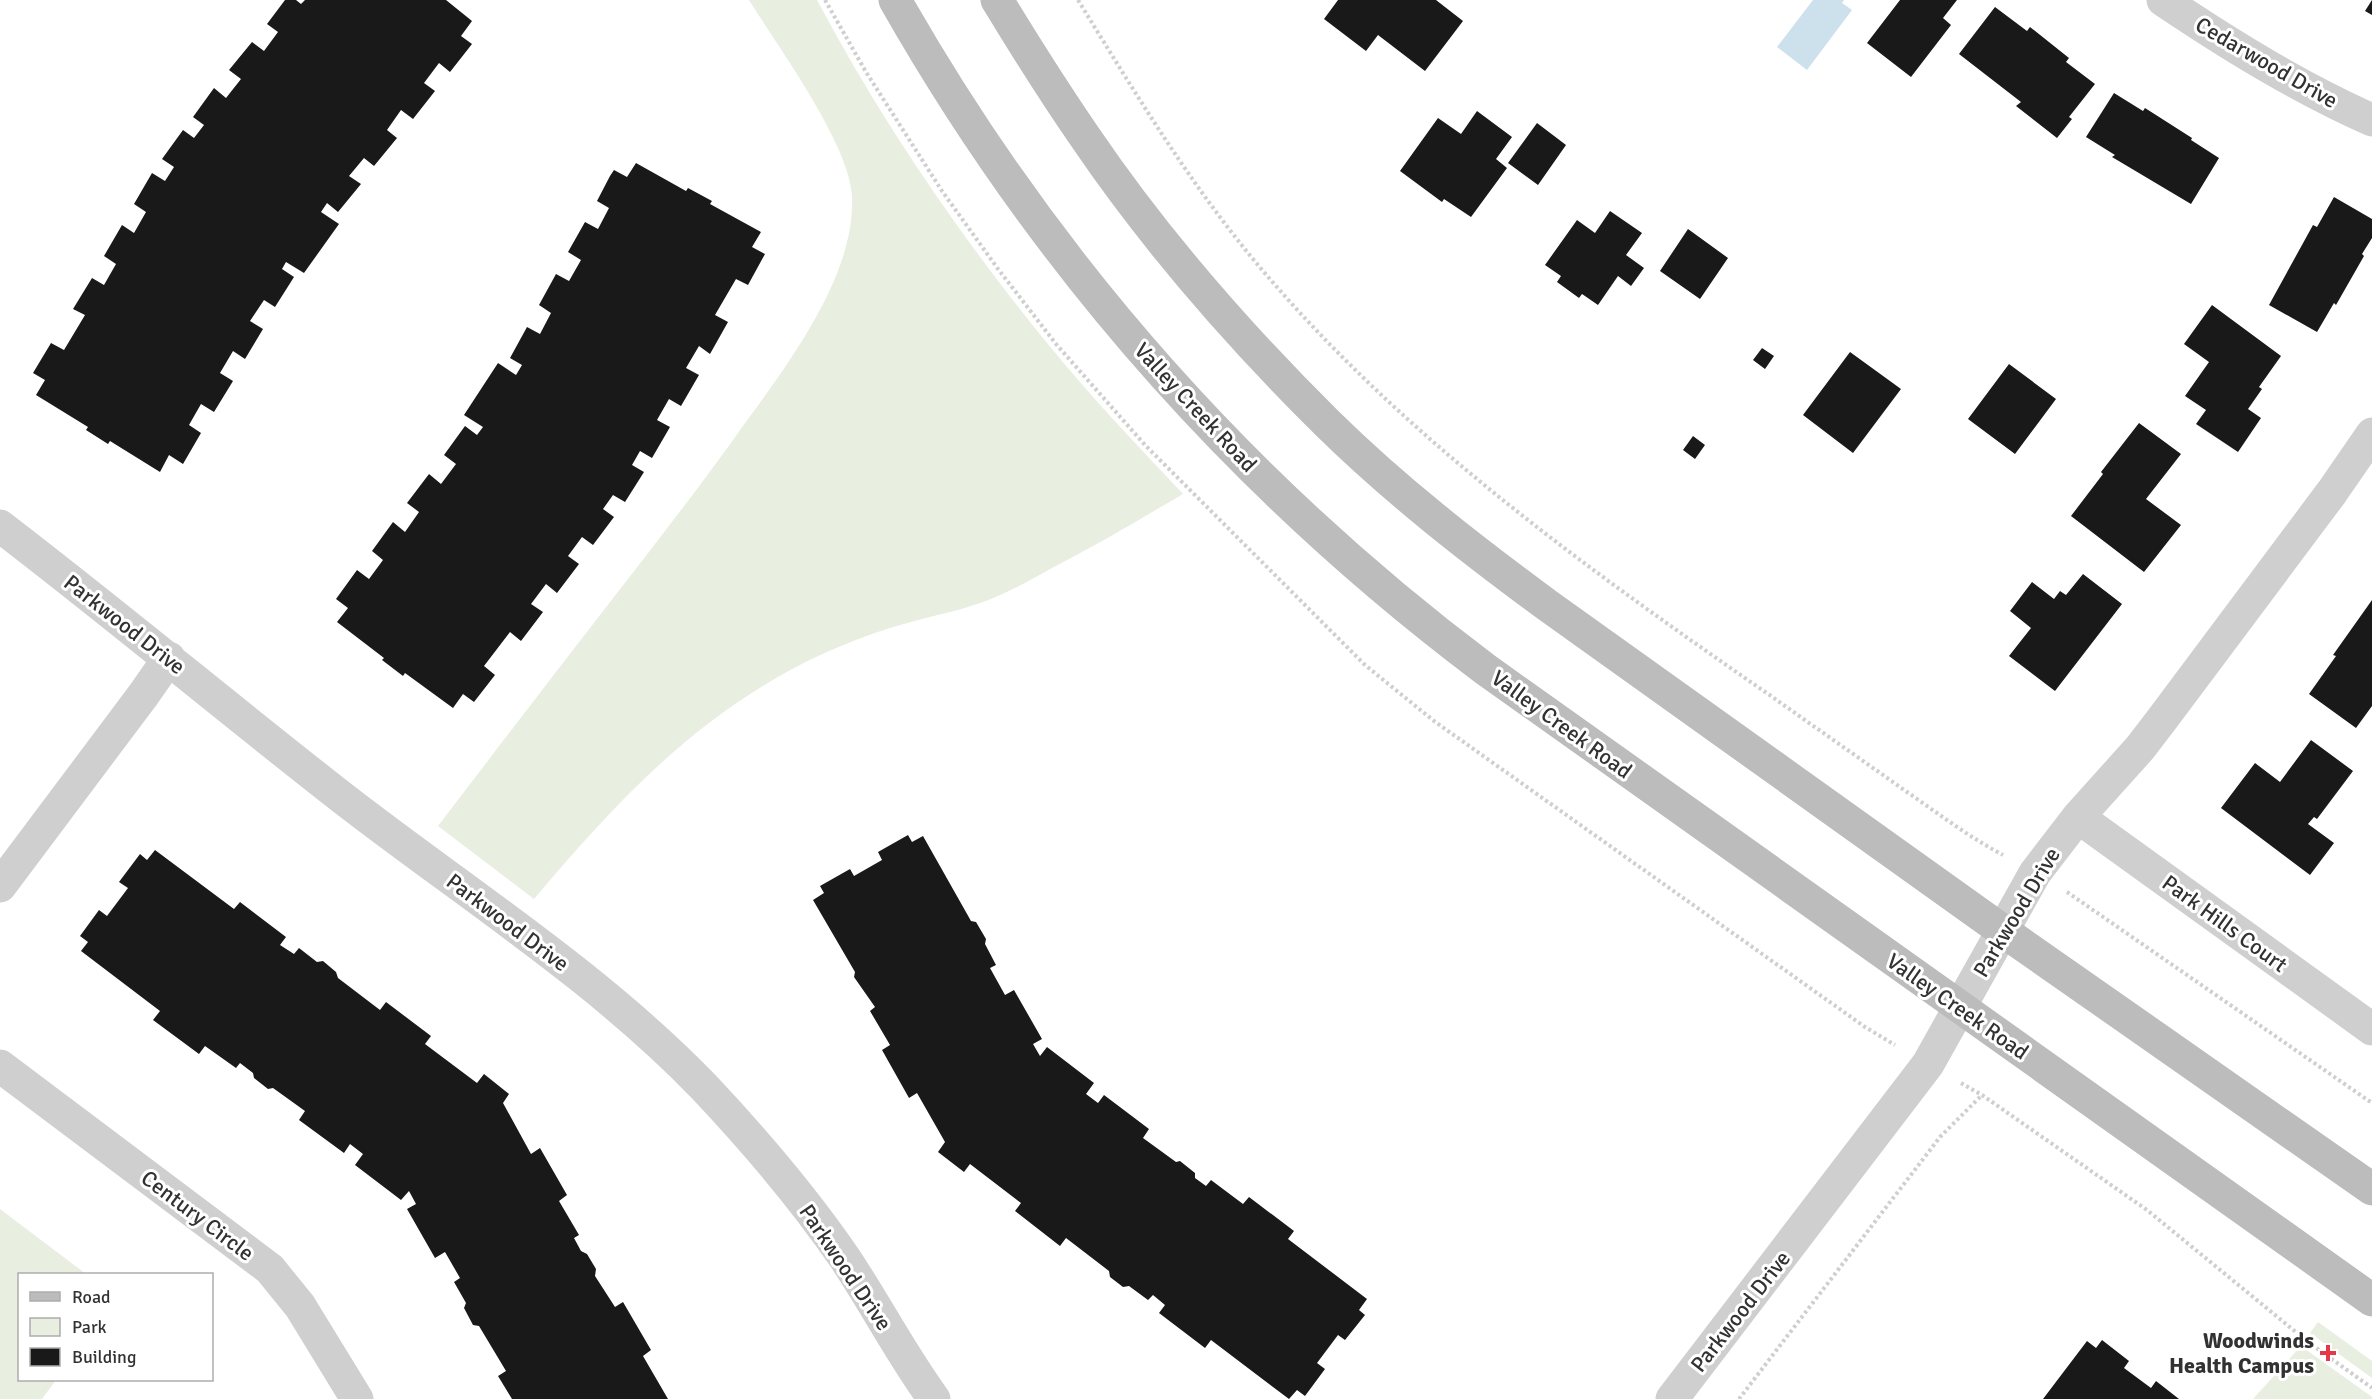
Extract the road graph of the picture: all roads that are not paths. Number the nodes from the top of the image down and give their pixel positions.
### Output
1 (895, 0) edge
2 (997, 0) edge
3 (2163, 0) edge
4 (2372, 120) edge
5 (2372, 434) edge
6 (0, 526) edge
7 (169, 658) junction
8 (2078, 817) junction
9 (0, 886) edge
10 (2003, 931) junction
11 (1960, 1007) junction
12 (2372, 1029) edge
13 (0, 1066) edge
14 (2372, 1189) edge
15 (2372, 1300) edge
16 (357, 1399) edge
17 (934, 1399) edge
18 (1672, 1399) edge

1 - 11 main road, Valley Creek Road
2 - 10 main road
3 - 4 street, Cedarwood Drive
5 - 8 street, Parkwood Drive
6 - 7 street, Parkwood Drive
7 - 9 street
7 - 17 street, Parkwood Drive
8 - 10 street, Parkwood Drive
8 - 12 street, Park Hills Court
10 - 11 street, Parkwood Drive
10 - 14 main road
11 - 15 main road, Valley Creek Road
11 - 18 street, Parkwood Drive
13 - 16 street, Century Circle

